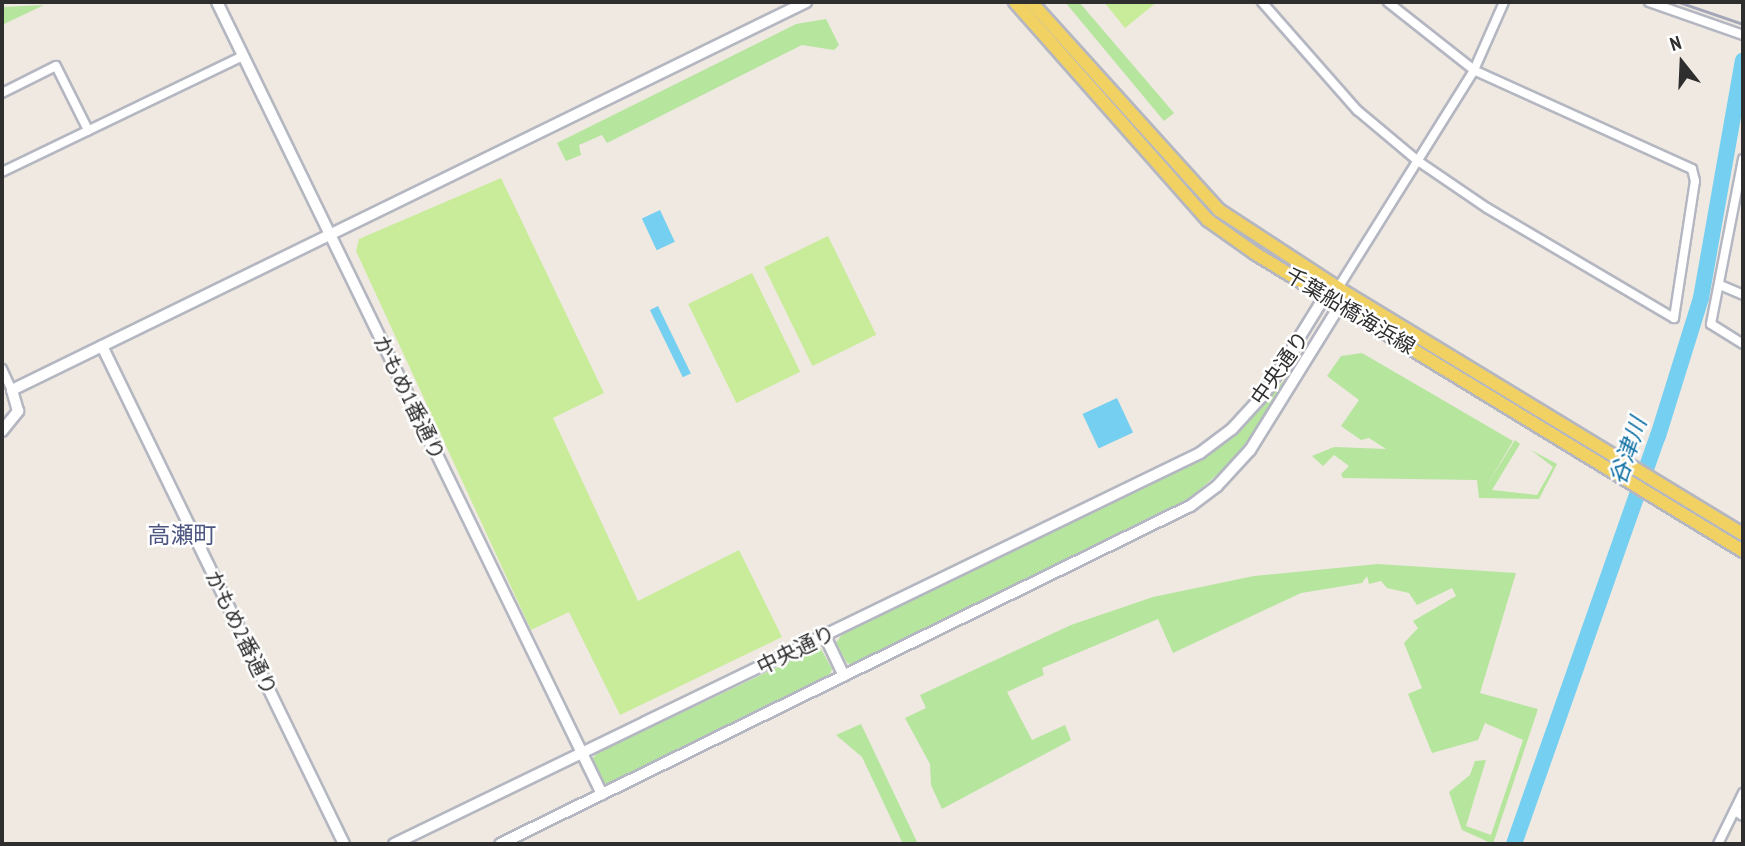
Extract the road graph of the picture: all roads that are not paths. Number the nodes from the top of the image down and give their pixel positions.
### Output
1 (217, 2) edge
2 (806, 2) edge
3 (1014, 2) edge
4 (1031, 2) edge
5 (1262, 2) edge
6 (1388, 2) edge
7 (1504, 2) edge
8 (1650, 2) edge
9 (1743, 35) edge
10 (243, 56) junction
11 (1474, 70) junction
12 (2, 93) edge
13 (88, 130) junction
14 (1743, 159) edge
15 (1418, 161) junction
16 (2, 172) edge
17 (1739, 208) edge
18 (330, 234) junction
19 (1720, 285) junction
20 (1338, 288) junction
21 (1743, 295) edge
22 (1325, 296) junction
23 (1340, 305) junction
24 (1743, 344) edge
25 (102, 346) junction
26 (2, 369) edge
27 (12, 390) junction
28 (2, 431) edge
29 (1743, 534) edge
30 (1743, 551) edge
31 (825, 636) junction
32 (844, 676) junction
33 (582, 754) junction
34 (1743, 793) edge
35 (602, 794) junction
36 (1740, 813) edge
37 (505, 843) edge
38 (344, 844) edge
39 (394, 844) edge
40 (1718, 844) edge

1 - 10 street, かもめ1番通り
2 - 18 street
3 - 22 main road, 千葉船橋海浜線
4 - 20 main road, 千葉船橋海浜線
5 - 15 street
6 - 11 street
7 - 11 street
8 - 9 street
10 - 13 street
10 - 18 street, かもめ1番通り
11 - 15 street
11 - 15 street
12 - 13 street
13 - 16 street
14 - 17 street
15 - 20 street
17 - 19 street
18 - 25 street
18 - 33 street, かもめ1番通り
19 - 21 street
19 - 24 street
20 - 22 street, 中央通り
20 - 23 street
20 - 29 main road, 千葉船橋海浜線
22 - 23 main road, 千葉船橋海浜線
22 - 31 street, 中央通り
23 - 30 main road, 千葉船橋海浜線
23 - 32 street, 中央通り
25 - 27 street
25 - 38 street, かもめ2番通り
26 - 27 street
27 - 28 street
31 - 32 street
31 - 33 street, 中央通り
32 - 35 street, 中央通り
33 - 35 street, かもめ1番通り
33 - 39 street, 中央通り
34 - 36 street
35 - 37 street, 中央通り
36 - 40 street

